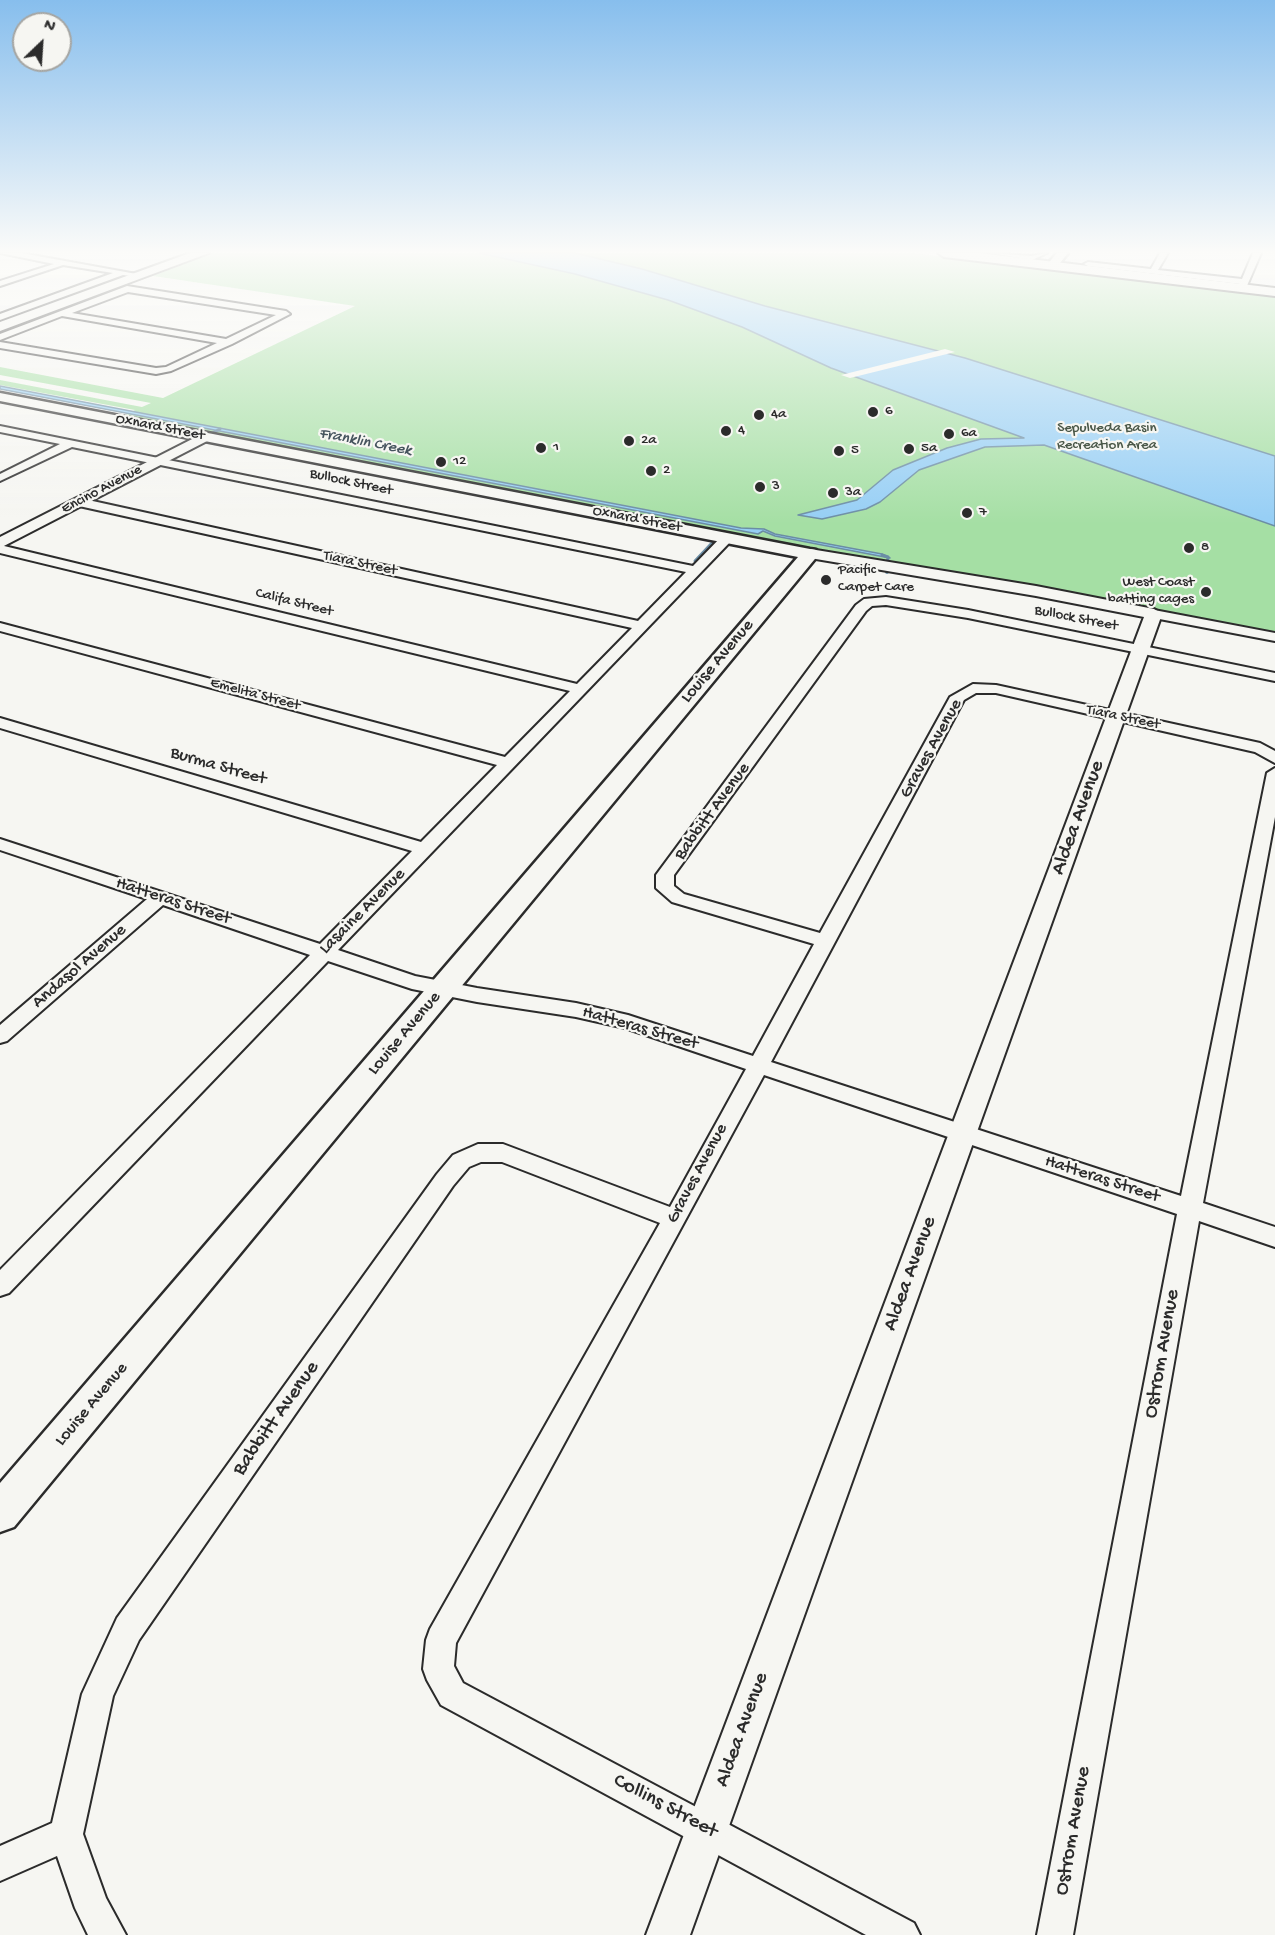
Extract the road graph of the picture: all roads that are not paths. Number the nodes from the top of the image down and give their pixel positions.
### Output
1 (226, 343) edge
2 (0, 345) edge
3 (0, 397) edge
4 (0, 429) edge
5 (204, 436) junction
6 (72, 443) junction
7 (157, 461) junction
8 (0, 478) edge
9 (79, 502) junction
10 (727, 538) junction
11 (0, 543) edge
12 (0, 549) edge
13 (810, 554) junction
14 (694, 570) junction
15 (869, 602) joint
16 (1154, 614) junction
17 (642, 626) junction
18 (0, 627) edge
19 (1275, 637) edge
20 (1141, 650) junction
21 (1275, 677) edge
22 (973, 688) joint
23 (580, 689) junction
24 (1116, 717) junction
25 (0, 723) edge
26 (1274, 762) edge
27 (510, 763) junction
28 (426, 849) junction
29 (4, 850) edge
30 (160, 898) junction
31 (826, 940) junction
32 (324, 952) junction
33 (443, 989) junction
34 (0, 1036) edge
35 (757, 1064) junction
36 (963, 1134) junction
37 (1190, 1209) junction
38 (675, 1219) junction
39 (1275, 1237) edge
40 (0, 1286) edge
41 (0, 1514) edge
42 (438, 1669) joint
43 (707, 1830) junction
44 (66, 1834) junction
45 (0, 1864) edge
46 (108, 1935) edge
47 (668, 1935) edge
48 (902, 1935) edge
49 (1055, 1935) edge

1 - 2 street
3 - 5 main road, Oxnard Street
4 - 6 street, Bullock Street
5 - 7 street, Encino Avenue
5 - 10 main road, Oxnard Street
6 - 7 street, Bullock Street
6 - 8 street
7 - 9 street, Encino Avenue
7 - 14 street, Bullock Street
9 - 11 street, Encino Avenue
9 - 17 street, Tiara Street
10 - 13 main road, Oxnard Street
10 - 14 street, Lasaine Avenue
12 - 23 street, Califa Street
13 - 16 street, Oxnard Street
13 - 33 main road, Louise Avenue
14 - 17 street, Lasaine Avenue
15 - 20 street, Bullock Street
15 - 31 street, Babbitt Avenue
16 - 19 street, Oxnard Street
16 - 20 street, Aldea Avenue
17 - 23 street, Lasaine Avenue
18 - 27 street, Emelita Street
20 - 21 street, Bullock Street
20 - 24 street, Aldea Avenue
22 - 24 street, Tiara Street
22 - 31 street, Graves Avenue
23 - 27 street, Lasaine Avenue
24 - 26 street, Tiara Street
24 - 36 street, Aldea Avenue
25 - 28 street, Burma Street
26 - 37 street, Ostrom Avenue
27 - 28 street, Lasaine Avenue
28 - 32 street, Lasaine Avenue
29 - 30 street, Hatteras Street
30 - 32 street, Hatteras Street
30 - 34 street, Andasol Avenue
31 - 35 street, Graves Avenue
32 - 33 street, Hatteras Street
32 - 40 street, Lasaine Avenue
33 - 35 street, Hatteras Street
33 - 41 main road, Louise Avenue
35 - 36 street, Hatteras Street
35 - 38 street, Graves Avenue
36 - 37 street, Hatteras Street
36 - 43 street, Aldea Avenue
37 - 39 street, Hatteras Street
37 - 49 street, Ostrom Avenue
38 - 42 street, Graves Avenue
38 - 44 street, Babbitt Avenue
42 - 43 street, Collins Street
43 - 47 street, Aldea Avenue
43 - 48 street, Collins Street
44 - 45 street
44 - 46 street

